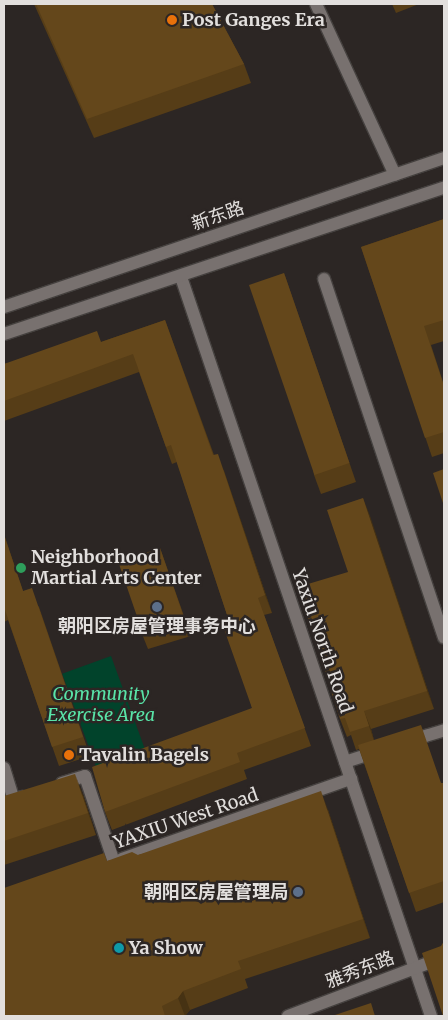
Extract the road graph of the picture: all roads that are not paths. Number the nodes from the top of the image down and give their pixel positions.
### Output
1 (316, 4) edge
2 (444, 158) edge
3 (394, 175) junction
4 (444, 188) edge
5 (181, 277) junction
6 (324, 279) dead end
7 (4, 307) edge
8 (4, 334) edge
9 (444, 637) edge
10 (444, 730) edge
11 (345, 762) junction
12 (4, 768) edge
13 (351, 780) junction
14 (50, 788) edge
15 (32, 794) edge
16 (444, 957) edge
17 (414, 968) junction
18 (288, 1016) edge
19 (431, 1016) edge

1 - 3 street
2 - 3 street, 新东路
3 - 7 street, 新东路
4 - 5 street
5 - 8 street
5 - 11 street, Yaxiu North Road
6 - 9 street
10 - 11 street
11 - 13 street, Yaxiu North Road
12 - 15 street
13 - 14 street, YAXIU West Road
13 - 17 street, Yaxiu North Road
16 - 17 street, 雅秀东路
17 - 18 street, 雅秀东路
17 - 19 street, Yaxiu North Road

